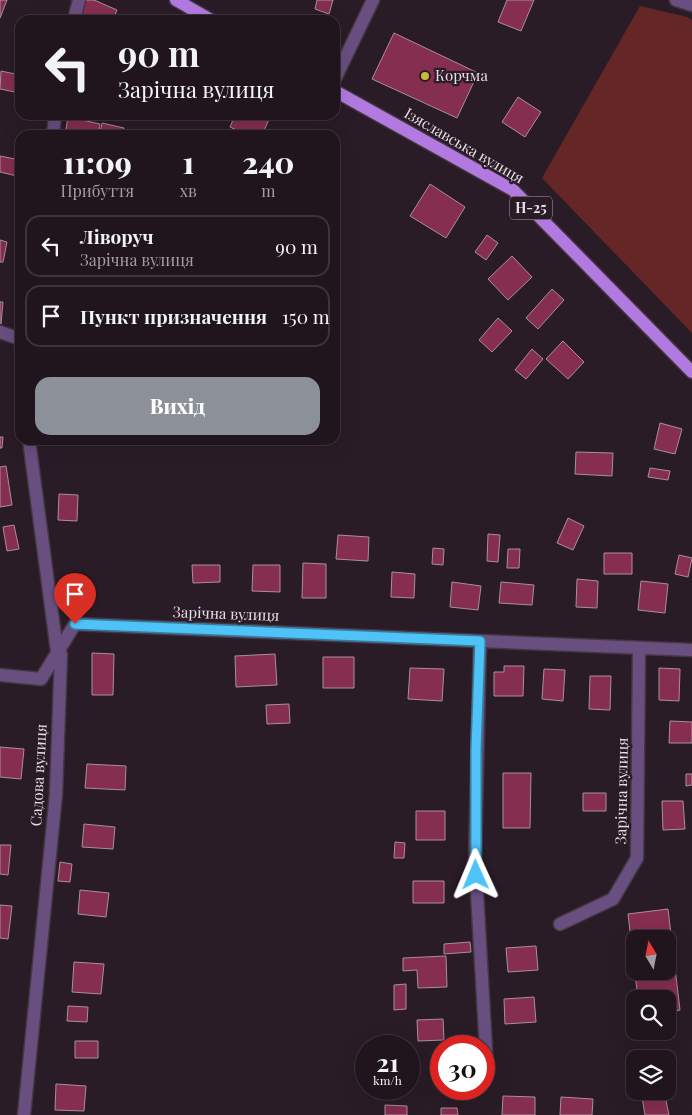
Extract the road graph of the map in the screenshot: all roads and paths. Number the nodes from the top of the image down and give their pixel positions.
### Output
1 (79, 0) edge
2 (176, 0) edge
3 (373, 0) edge
4 (676, 0) edge
5 (692, 5) edge
6 (75, 15) edge
7 (202, 15) edge
8 (340, 69) edge
9 (340, 93) edge
10 (0, 332) edge
11 (15, 337) edge
12 (692, 372) edge
13 (30, 445) edge
14 (480, 641) junction
15 (639, 648) junction
16 (692, 650) edge
17 (57, 652) junction
18 (0, 675) edge
19 (560, 924) dead end
20 (484, 1035) edge
21 (24, 1115) edge

1 - 6 street
2 - 7 main road
3 - 8 street
4 - 5 street
9 - 12 main road, Ізяславська вулиця / Н-25
10 - 11 street
13 - 17 street, Садова вулиця
14 - 15 street, Зарічна вулиця
14 - 17 street, Зарічна вулиця
14 - 20 street
15 - 16 street, Зарічна вулиця
15 - 19 street, Зарічна вулиця
17 - 18 street, Зарічна вулиця
17 - 21 street, Садова вулиця

